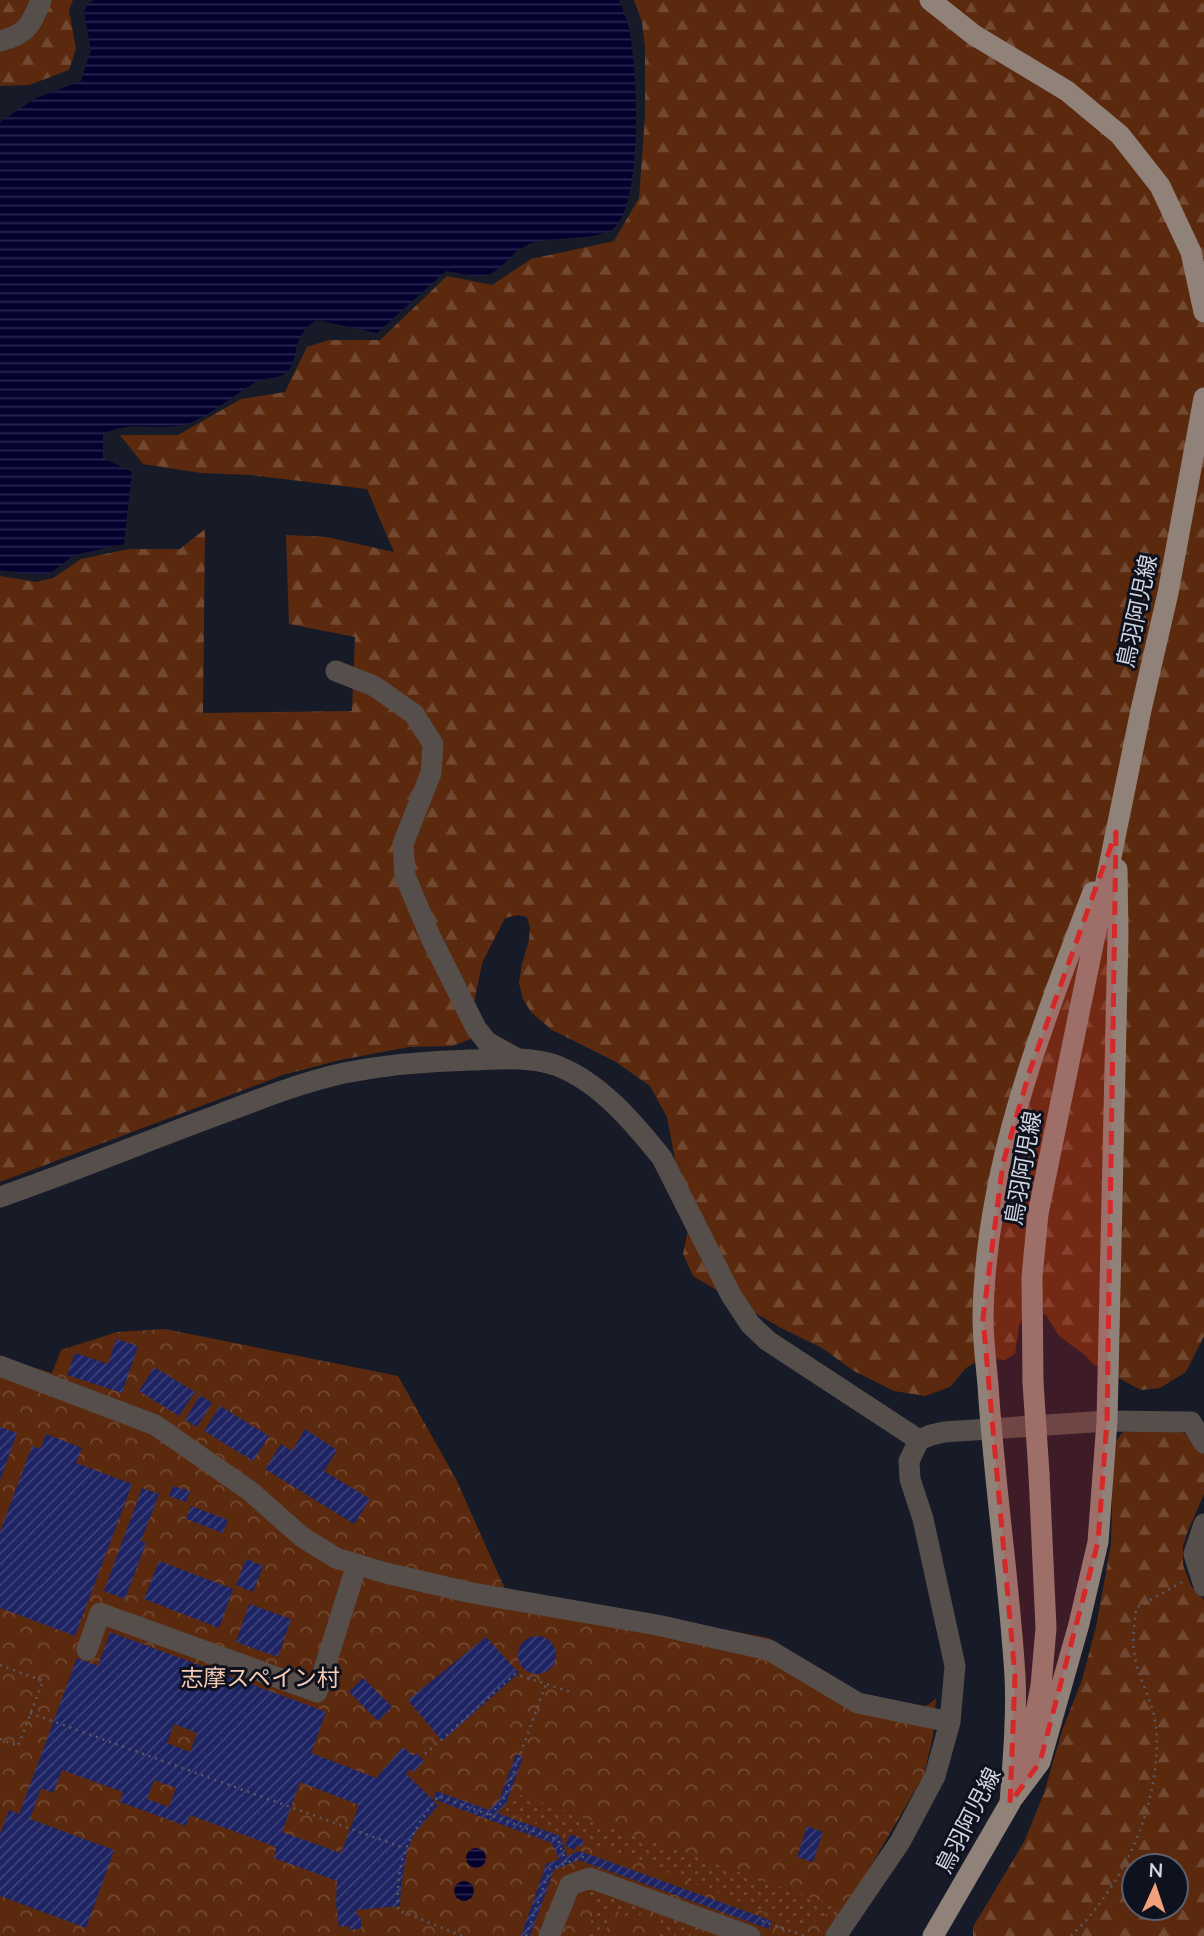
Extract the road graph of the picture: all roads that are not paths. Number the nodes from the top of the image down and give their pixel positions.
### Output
1 (41, 0) edge
2 (930, 0) edge
3 (0, 41) edge
4 (1204, 312) edge
5 (1204, 398) edge
6 (336, 671) dead end
7 (1116, 832) junction
8 (518, 1059) junction
9 (0, 1197) edge
10 (0, 1366) edge
11 (1107, 1421) junction
12 (990, 1429) junction
13 (919, 1440) junction
14 (1204, 1443) edge
15 (1204, 1524) edge
16 (357, 1564) junction
17 (1201, 1579) edge
18 (87, 1650) dead end
19 (950, 1723) junction
20 (1010, 1803) junction
21 (936, 1934) edge
22 (550, 1936) edge
23 (750, 1936) edge
24 (836, 1936) edge

1 - 3 street
2 - 4 main road
5 - 7 main road, 鳥羽阿児線
6 - 8 street
7 - 11 main road
7 - 12 main road
7 - 20 main road, 鳥羽阿児線, bridge
8 - 9 street
8 - 13 street
10 - 16 street
11 - 12 street
11 - 14 street
11 - 20 main road
12 - 13 street
12 - 20 main road
13 - 19 street
15 - 17 street
16 - 18 street
16 - 19 street
19 - 24 street
20 - 21 main road, 鳥羽阿児線
22 - 23 street

